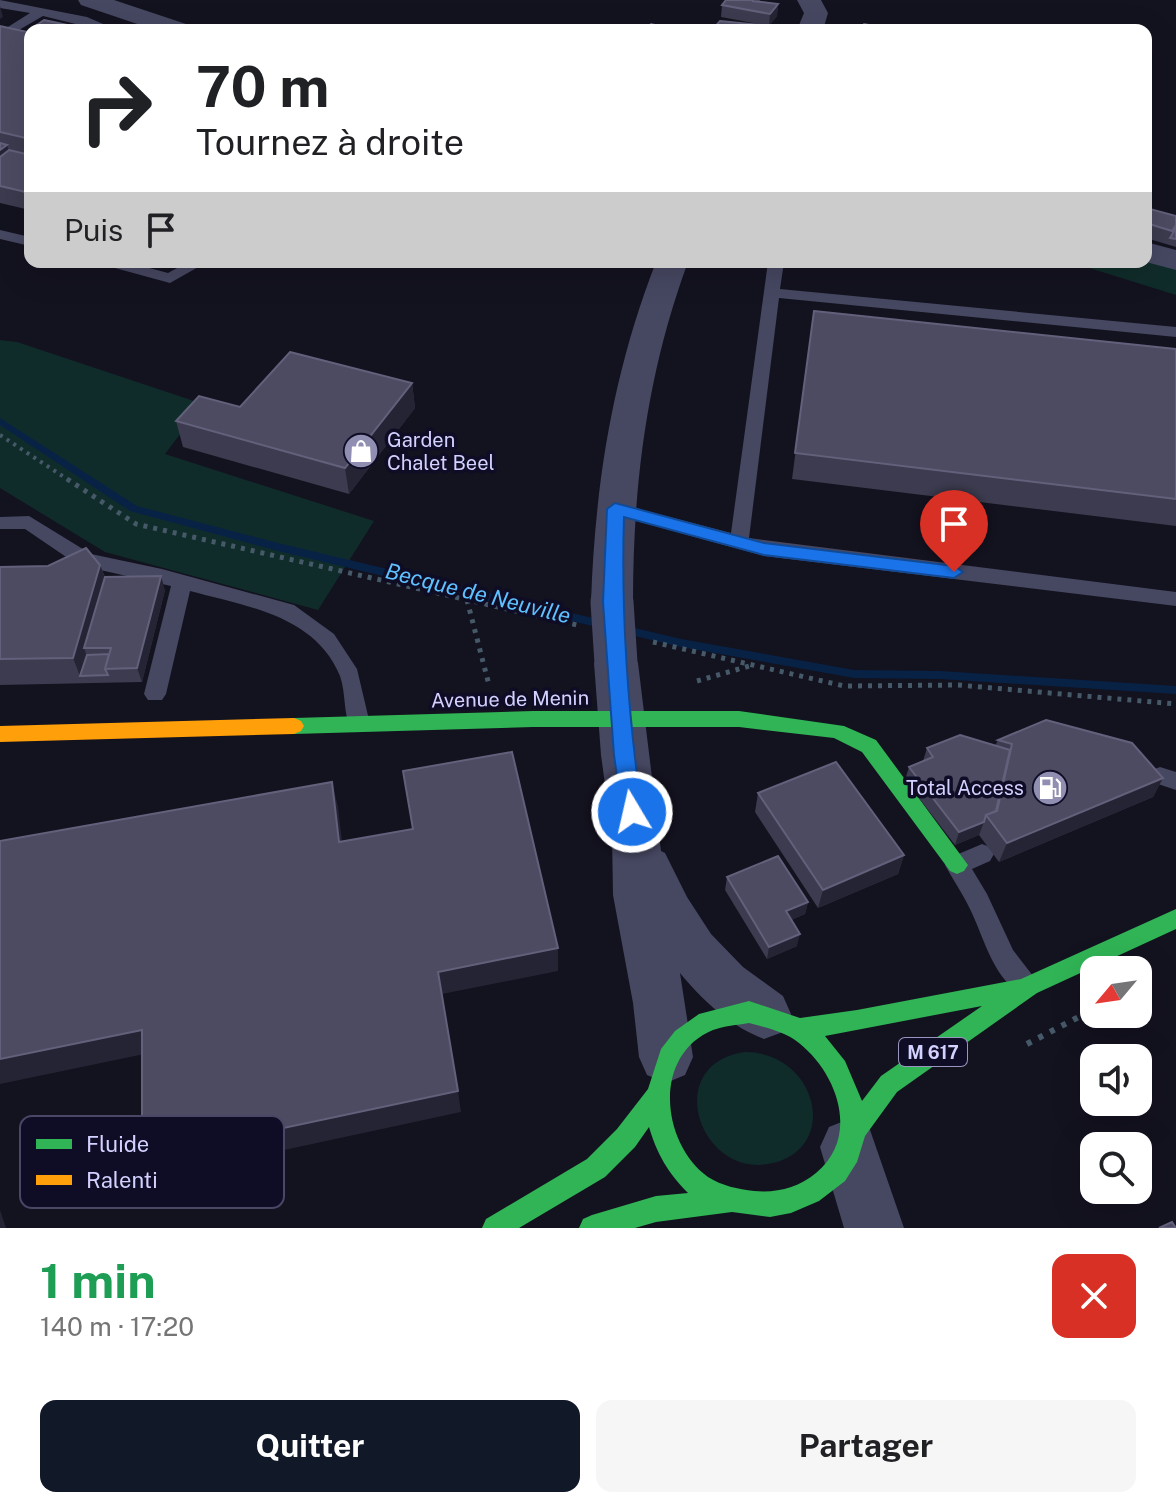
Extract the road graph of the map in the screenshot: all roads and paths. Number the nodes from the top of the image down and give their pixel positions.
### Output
1 (90, 0) edge
2 (809, 0) edge
3 (0, 4) edge
4 (39, 13) junction
5 (94, 24) edge
6 (162, 24) edge
7 (812, 24) edge
8 (0, 37) edge
9 (0, 234) edge
10 (24, 240) edge
11 (1152, 254) edge
12 (1176, 260) edge
13 (132, 268) edge
14 (188, 268) edge
15 (670, 268) edge
16 (775, 268) edge
17 (771, 293) junction
18 (1176, 332) edge
19 (615, 509) junction
20 (0, 523) edge
21 (739, 542) junction
22 (182, 582) junction
23 (1176, 599) edge
24 (467, 600) dead end
25 (155, 694) dead end
26 (498, 721) junction
27 (621, 721) junction
28 (359, 724) junction
29 (0, 734) edge
30 (636, 836) junction
31 (982, 854) dead end
32 (957, 865) junction
33 (1176, 919) edge
34 (1029, 986) junction
35 (1080, 1006) edge
36 (1080, 1016) edge
37 (783, 1021) junction
38 (1025, 1035) dead end
39 (1015, 1051) dead end
40 (661, 1077) junction
41 (850, 1140) junction
42 (758, 1212) edge
43 (495, 1228) edge
44 (592, 1228) edge
45 (874, 1228) edge

1 - 6 street
2 - 7 street
3 - 4 lane
4 - 5 lane
4 - 8 lane
9 - 10 lane
11 - 12 street
13 - 14 lane
15 - 19 street
16 - 17 lane
17 - 18 lane
17 - 21 lane
19 - 21 lane
19 - 27 street, bridge
20 - 22 lane
21 - 23 lane
22 - 25 lane
22 - 28 lane
24 - 26 path
26 - 27 main road, Avenue de Menin
26 - 28 main road, Avenue de Menin
27 - 30 street
27 - 32 main road, Avenue de Menin
28 - 29 main road, Avenue de Menin
30 - 37 street
30 - 40 street
31 - 32 lane
32 - 34 lane
33 - 34 main road, M 617
34 - 37 main road, M 617
34 - 41 main road, M 617
35 - 38 path
36 - 39 path
37 - 40 main road
37 - 41 main road
40 - 42 main road
40 - 43 main road
41 - 42 main road
41 - 45 street
42 - 44 main road

